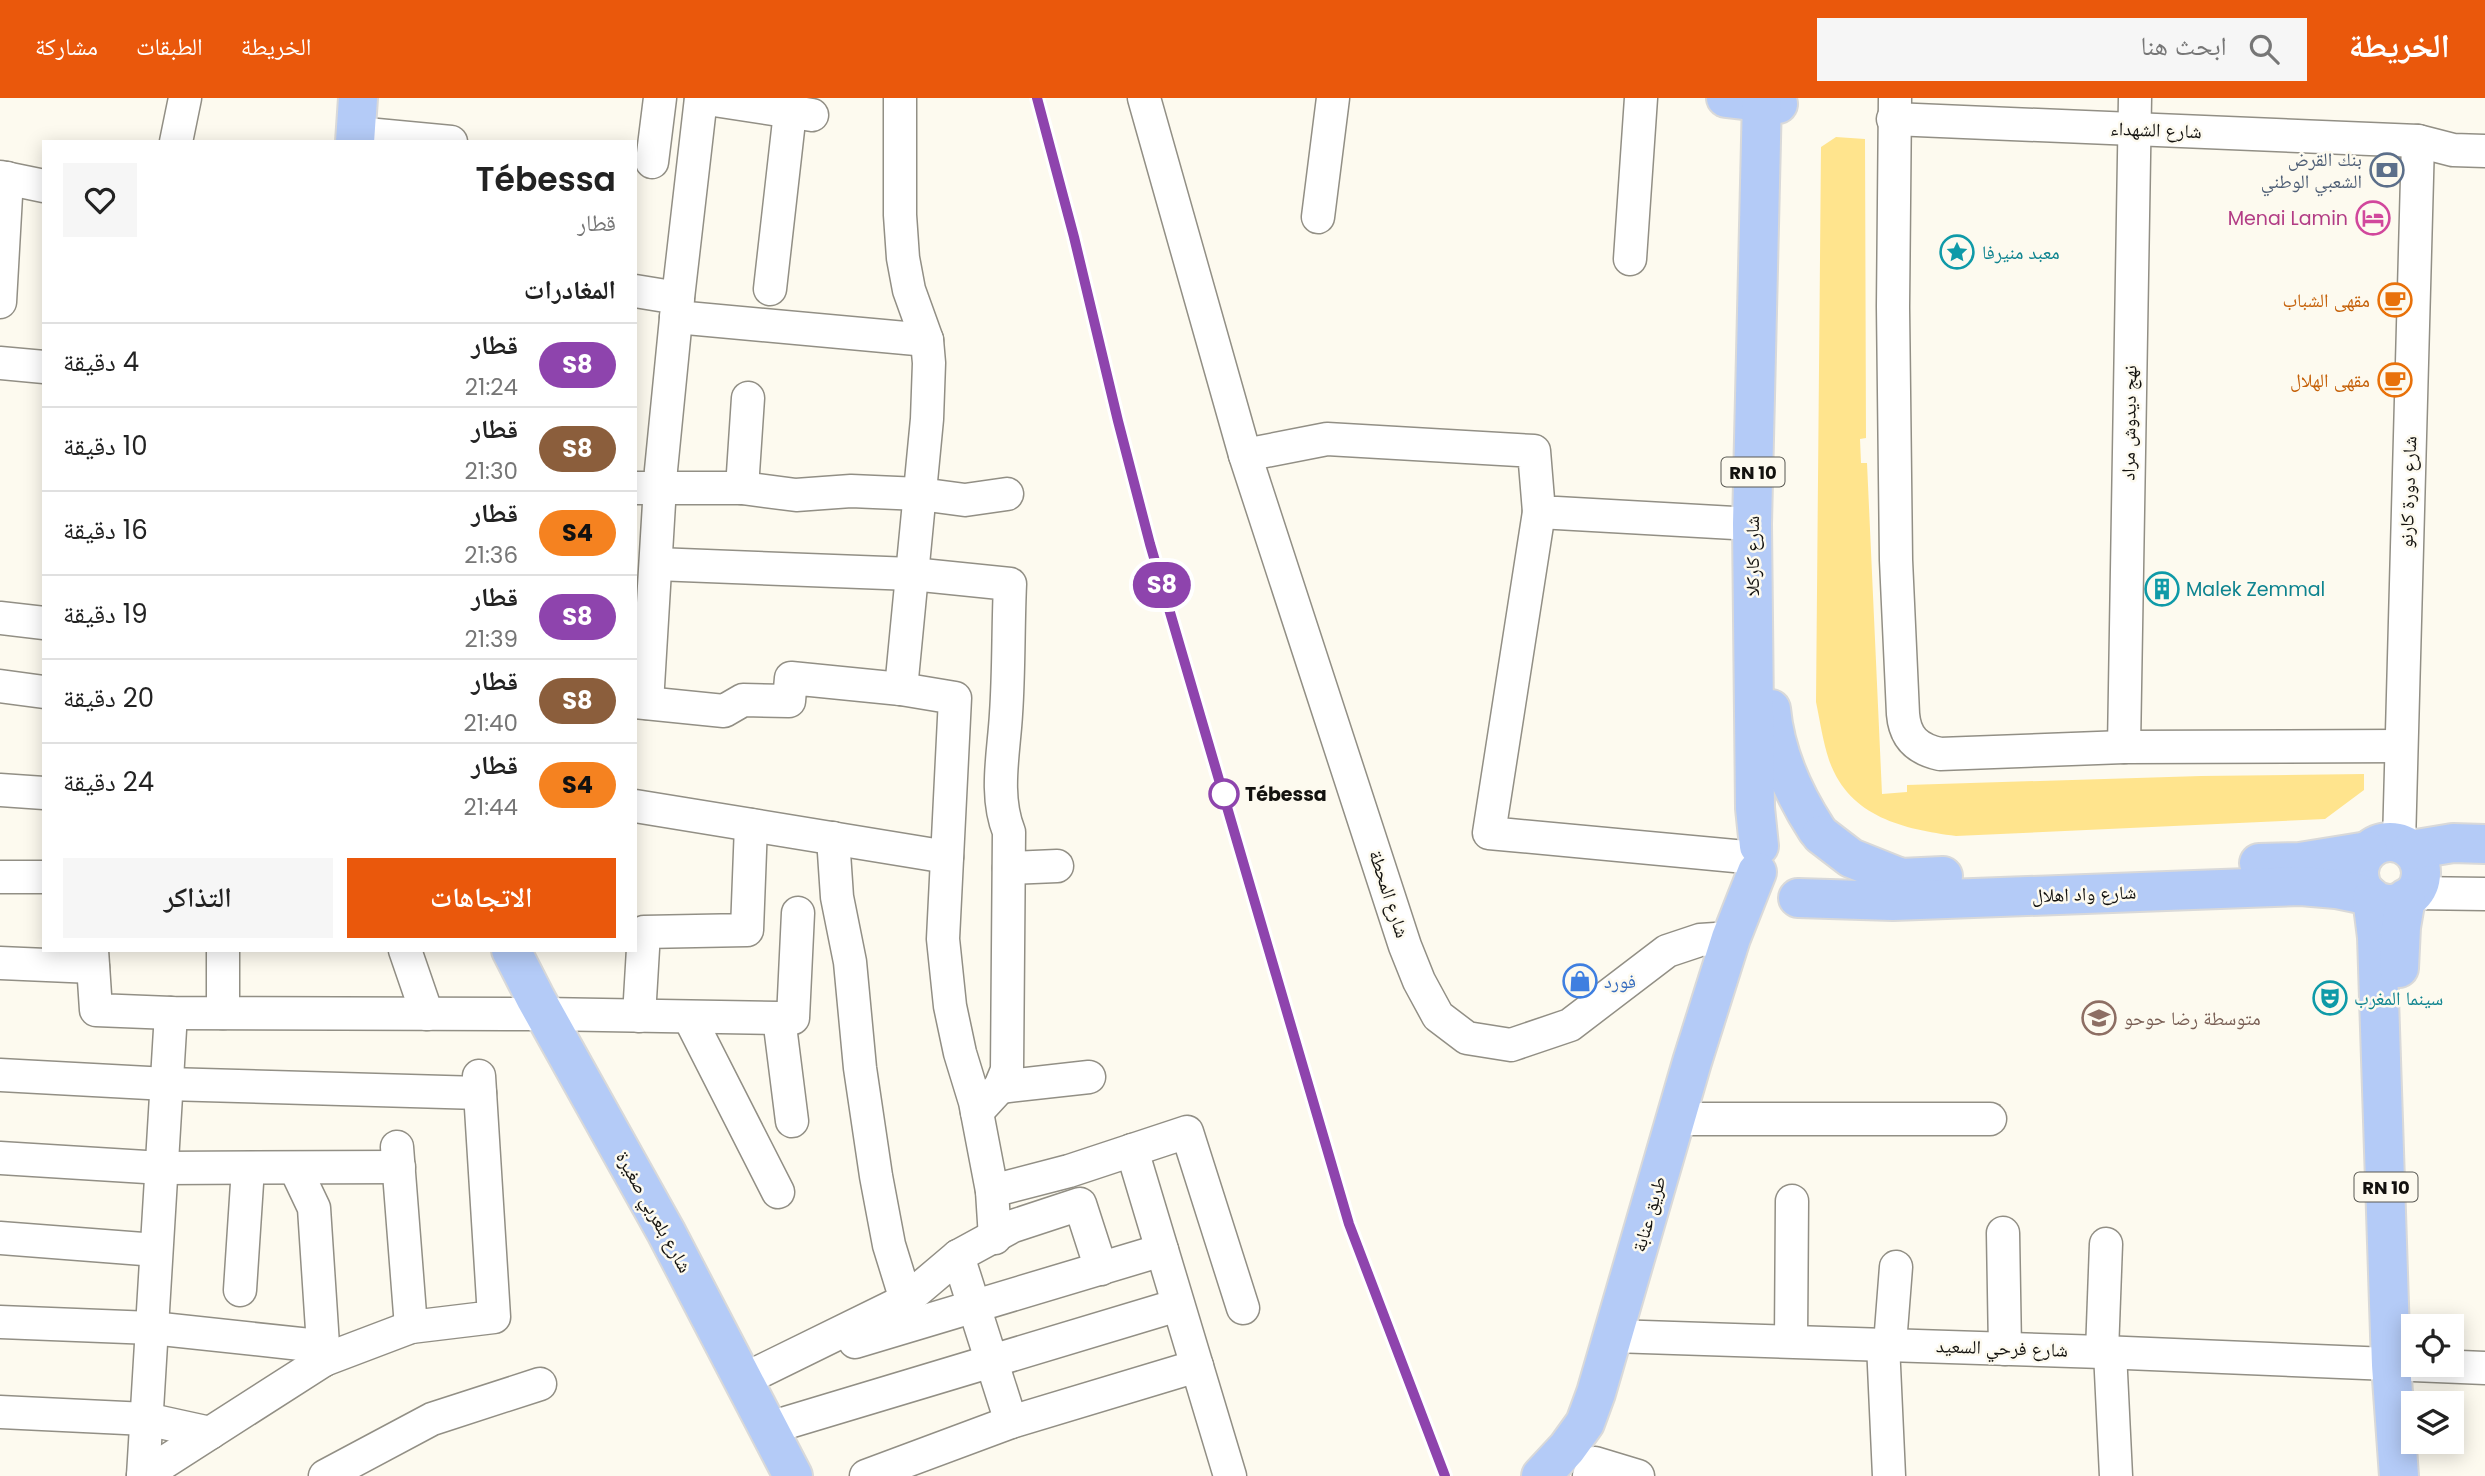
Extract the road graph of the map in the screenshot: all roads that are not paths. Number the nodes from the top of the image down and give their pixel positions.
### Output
1 (185, 98) edge
2 (660, 98) edge
3 (701, 98) edge
4 (900, 98) edge
5 (1144, 98) edge
6 (1333, 98) edge
7 (1641, 98) edge
8 (2135, 98) edge
9 (1761, 100) edge
10 (1894, 109) edge
11 (357, 124) edge
12 (2135, 130) junction
13 (176, 140) edge
14 (441, 140) edge
15 (2418, 141) junction
16 (2485, 151) edge
17 (644, 161) edge
18 (693, 166) junction
19 (3, 178) edge
20 (42, 186) edge
21 (1318, 217) dead end
22 (1630, 259) dead end
23 (770, 289) dead end
24 (637, 292) edge
25 (0, 302) edge
26 (677, 307) junction
27 (927, 341) junction
28 (0, 363) edge
29 (42, 367) edge
30 (748, 398) dead end
31 (1245, 455) junction
32 (742, 488) junction
33 (648, 489) edge
34 (1006, 494) dead end
35 (920, 495) junction
36 (1539, 512) junction
37 (1752, 524) junction
38 (656, 564) junction
39 (912, 574) junction
40 (0, 618) edge
41 (42, 622) edge
42 (0, 686) edge
43 (901, 690) junction
44 (42, 692) edge
45 (641, 703) edge
46 (2401, 746) junction
47 (2124, 747) junction
48 (0, 790) edge
49 (42, 793) edge
50 (637, 806) edge
51 (751, 825) junction
52 (2485, 829) edge
53 (1819, 832) junction
54 (833, 838) junction
55 (2485, 844) edge
56 (947, 857) junction
57 (1757, 859) junction
58 (1057, 866) dead end
59 (2485, 867) edge
60 (1009, 868) junction
61 (2395, 876) junction
62 (0, 877) edge
63 (42, 877) edge
64 (2485, 894) edge
65 (1791, 898) junction
66 (798, 914) dead end
67 (1731, 938) junction
68 (223, 952) edge
69 (406, 952) edge
70 (512, 952) edge
71 (92, 959) edge
72 (0, 963) edge
73 (171, 1013) junction
74 (223, 1013) junction
75 (427, 1014) junction
76 (544, 1014) junction
77 (639, 1016) junction
78 (689, 1017) junction
79 (779, 1018) junction
80 (0, 1075) edge
81 (1089, 1077) dead end
82 (167, 1084) junction
83 (1000, 1087) junction
84 (977, 1112) junction
85 (1676, 1119) junction
86 (1990, 1119) dead end
87 (792, 1121) dead end
88 (1132, 1150) junction
89 (0, 1158) edge
90 (162, 1168) junction
91 (248, 1168) junction
92 (295, 1168) junction
93 (992, 1191) junction
94 (778, 1192) dead end
95 (1792, 1201) dead end
96 (2003, 1233) dead end
97 (0, 1238) edge
98 (995, 1238) junction
99 (2106, 1244) dead end
100 (156, 1250) junction
101 (1162, 1250) junction
102 (958, 1256) junction
103 (1896, 1267) dead end
104 (1101, 1269) junction
105 (240, 1290) dead end
106 (906, 1300) junction
107 (1178, 1305) junction
108 (974, 1307) junction
109 (1243, 1308) dead end
110 (0, 1322) edge
111 (411, 1327) junction
112 (152, 1328) junction
113 (1613, 1336) junction
114 (1791, 1341) junction
115 (1887, 1344) junction
116 (2005, 1349) junction
117 (2106, 1352) junction
118 (324, 1360) junction
119 (992, 1363) junction
120 (1197, 1366) junction
121 (2485, 1368) edge
122 (755, 1374) junction
123 (2407, 1379) edge
124 (540, 1384) dead end
125 (0, 1412) edge
126 (146, 1419) junction
127 (1011, 1422) junction
128 (769, 1429) junction
129 (210, 1433) junction
130 (2419, 1454) edge
131 (143, 1476) edge
132 (325, 1476) edge
133 (793, 1476) edge
134 (866, 1476) edge
135 (1230, 1476) edge
136 (1541, 1476) edge
137 (1589, 1476) edge
138 (1638, 1476) edge
139 (1889, 1476) edge
140 (2116, 1476) edge
141 (2399, 1476) edge
142 (2420, 1476) edge

1 - 13 street
2 - 17 street
3 - 18 street
3 - 23 street
4 - 27 street
5 - 31 street, شارع المحطة
6 - 21 street
7 - 22 street
8 - 12 street, نهج ديدوش مراد
9 - 37 main road, شارع كاركلا / RN 10
9 - 53 main road, شارع كاركلا / RN 10
10 - 12 street, شارع الشهداء
10 - 47 street
11 - 14 street
12 - 15 street, شارع الشهداء
12 - 47 street, نهج ديدوش مراد
15 - 16 street, شارع الشهداء
15 - 46 street, شارع دورة كارنو
17 - 18 street
18 - 26 street
19 - 20 street
19 - 25 street
24 - 26 street
26 - 27 street
26 - 33 street
27 - 35 street
28 - 29 street
30 - 32 street
31 - 36 street
31 - 67 street, شارع المحطة
32 - 33 street
32 - 35 street
33 - 38 street
34 - 35 street
35 - 39 street
36 - 37 street
36 - 57 street
37 - 57 main road, شارع كاركلا / RN 10
38 - 39 street
38 - 45 street
39 - 43 street
39 - 60 street
40 - 41 street
42 - 44 street
43 - 45 street
43 - 56 street
46 - 47 street
46 - 61 street, شارع دورة كارنو
48 - 49 street
50 - 51 street
51 - 54 street
51 - 77 street
52 - 61 street
53 - 57 main road
53 - 61 main road, شارع واد اهلال / RN 10
53 - 65 main road
54 - 56 street
54 - 106 street
55 - 61 main road
56 - 84 street
57 - 65 main road
57 - 67 main road, طريق عنابة
58 - 60 street
59 - 61 main road
60 - 83 street
61 - 64 street
61 - 65 main road, شارع واد اهلال
61 - 123 main road, RN 10
62 - 63 street
65 - 67 main road
66 - 79 street
67 - 85 main road, طريق عنابة
68 - 74 street
69 - 75 street
70 - 76 main road, شارع بلعربي صغيرة
71 - 72 street
71 - 73 street
73 - 74 street
73 - 82 street
74 - 75 street
75 - 76 street
76 - 77 street
76 - 122 main road, شارع بلعربي صغيرة
77 - 78 street
78 - 79 street
78 - 94 street
79 - 87 street
80 - 82 street
81 - 83 street
82 - 90 street
82 - 111 street
83 - 84 street
84 - 93 street
85 - 86 street
85 - 113 main road, طريق عنابة
88 - 93 street
88 - 101 street
88 - 109 street
89 - 90 street
90 - 91 street
90 - 100 street
91 - 92 street
91 - 105 street
92 - 111 street
92 - 118 street
93 - 98 street
95 - 114 street
96 - 116 street
97 - 100 street
98 - 102 street
98 - 104 street
99 - 117 street
100 - 112 street
101 - 104 street
101 - 107 street
102 - 106 street
102 - 108 street
103 - 115 street
104 - 108 street
106 - 122 street
107 - 119 street
107 - 120 street
108 - 119 street
108 - 122 street
110 - 112 street
111 - 118 street
112 - 118 street
112 - 126 street
113 - 114 street, شارع فرحي السعيد
113 - 136 main road, طريق عنابة
114 - 115 street, شارع فرحي السعيد
115 - 116 street, شارع فرحي السعيد
115 - 139 street
116 - 117 street, شارع فرحي السعيد
117 - 123 street, شارع فرحي السعيد
117 - 140 street
118 - 129 street
119 - 127 street
119 - 128 street
120 - 127 street
120 - 135 street
121 - 123 street, شارع فرحي السعيد
122 - 128 main road, شارع بلعربي صغيرة
123 - 141 main road, RN 10
124 - 132 street
125 - 126 street
126 - 129 street
126 - 131 street
127 - 134 street
128 - 133 main road, شارع بلعربي صغيرة
129 - 131 street
130 - 142 main road
137 - 138 street

